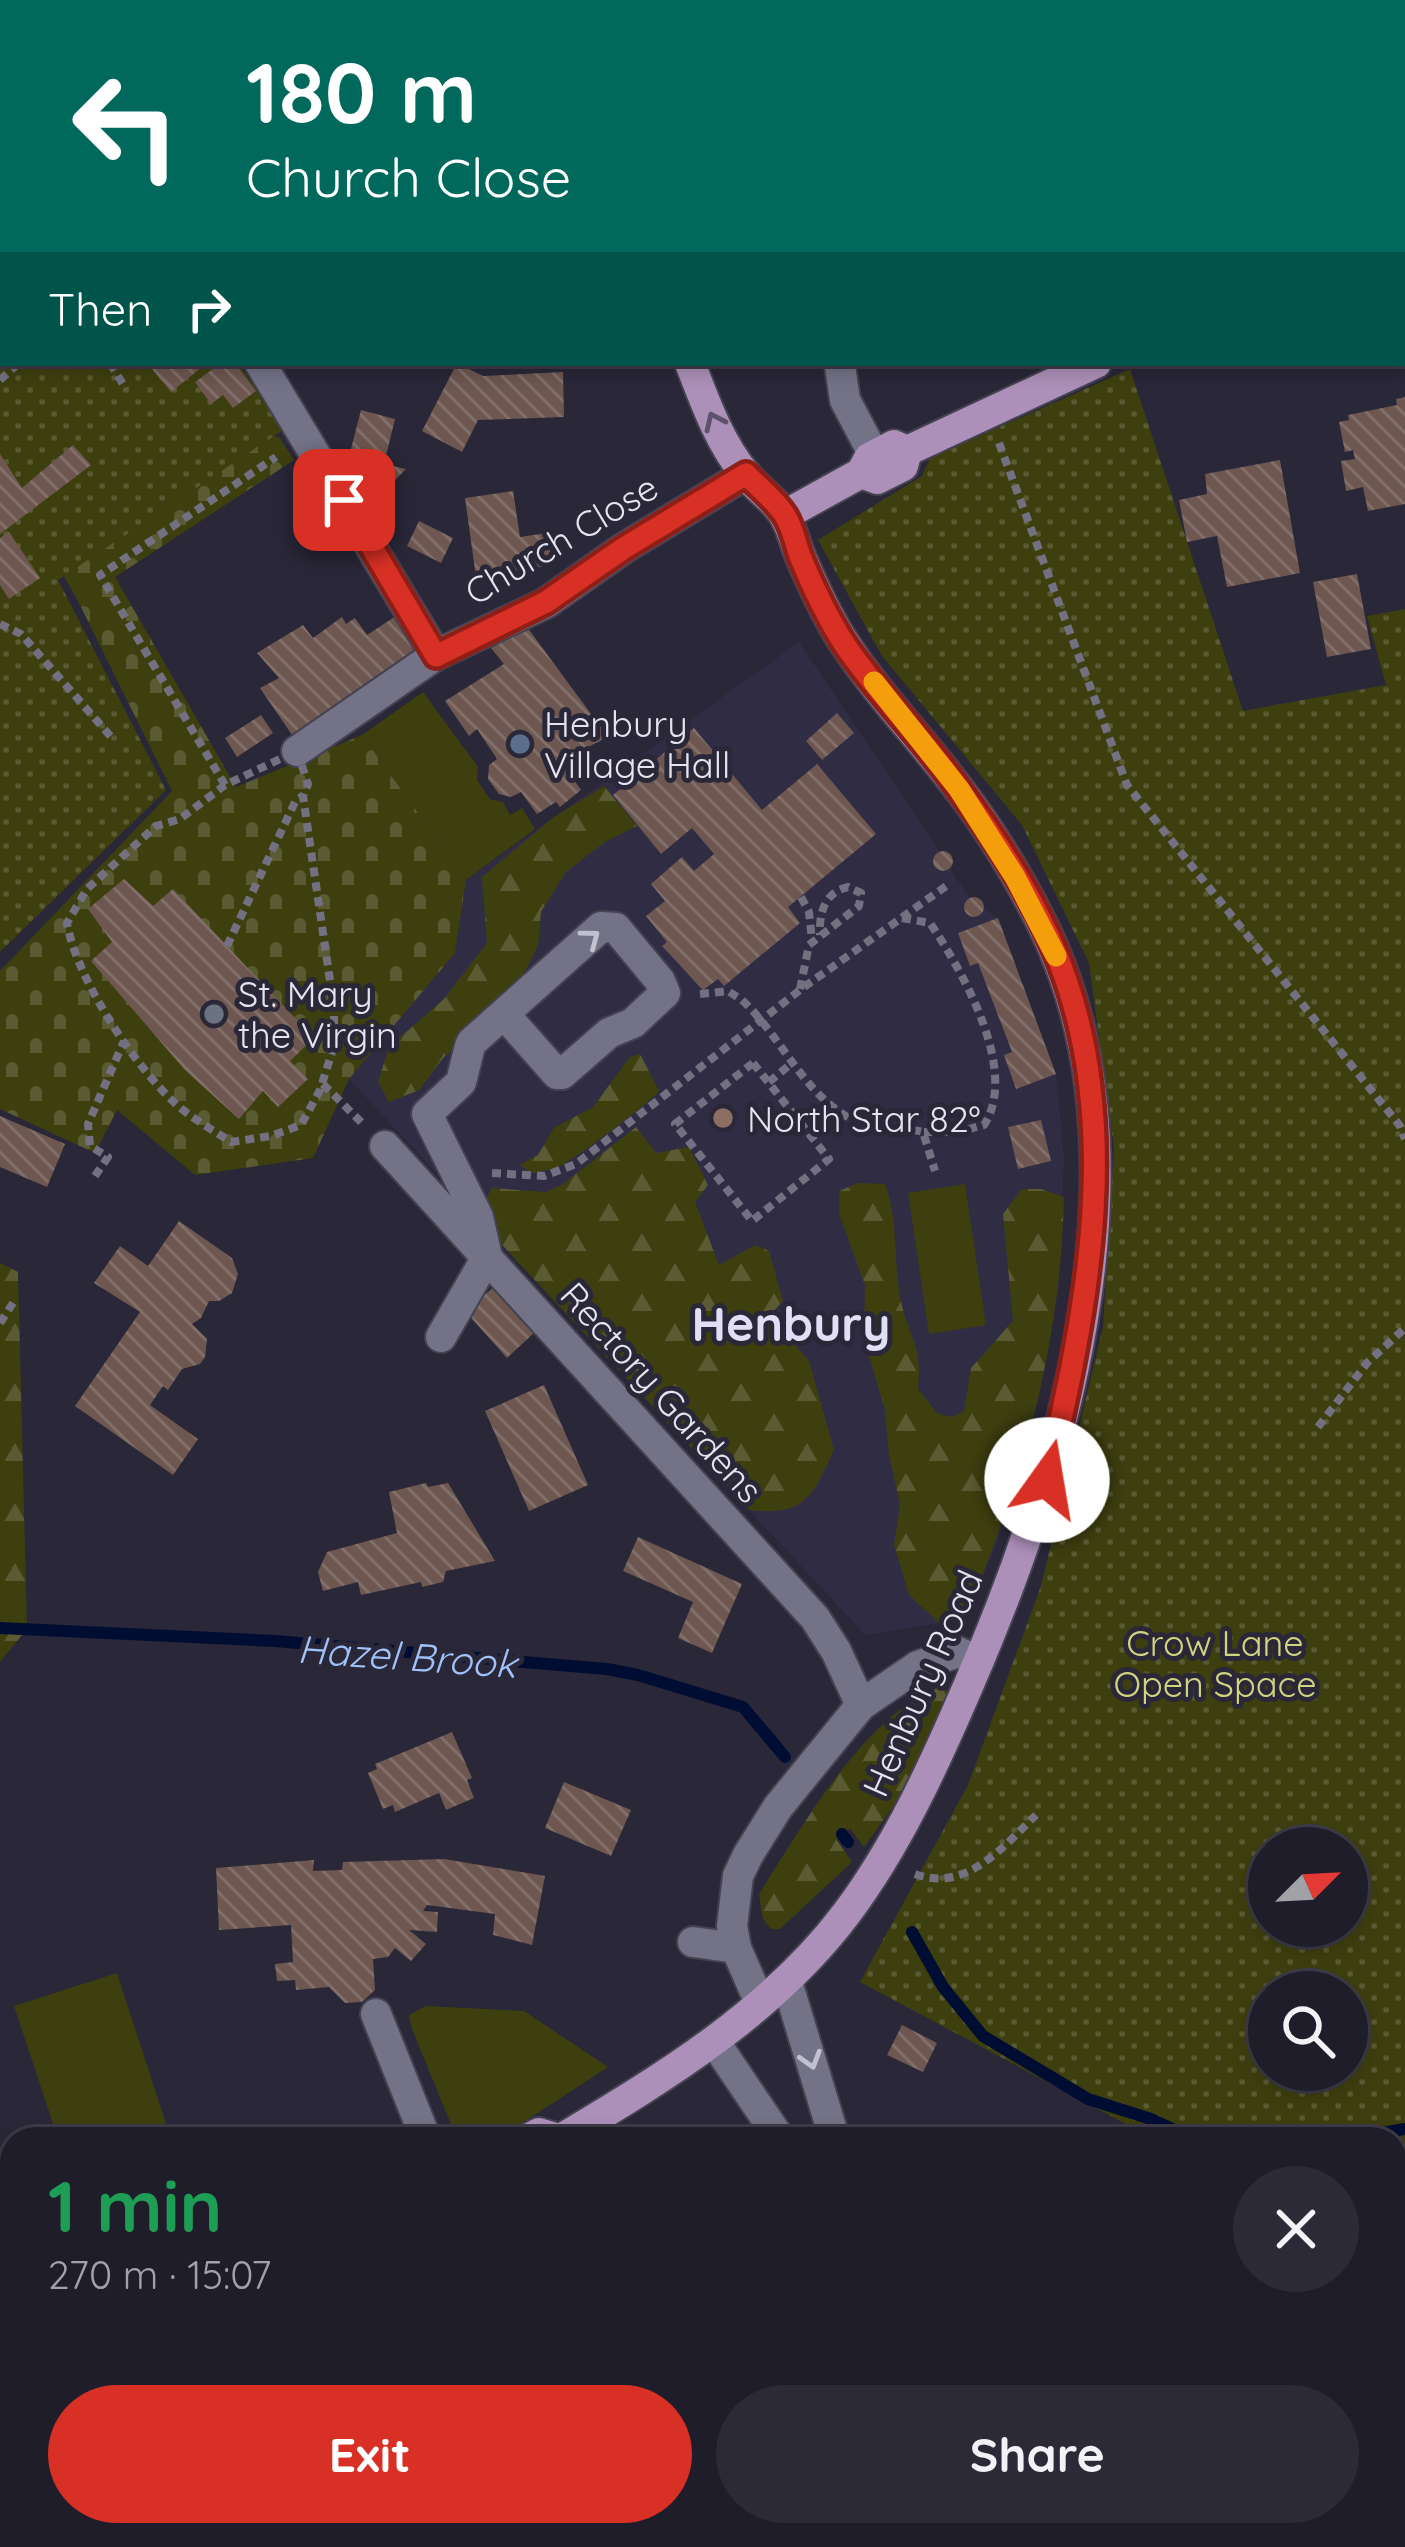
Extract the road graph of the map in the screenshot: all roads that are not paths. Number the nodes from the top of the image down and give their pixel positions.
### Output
1 (262, 366) edge
2 (691, 366) edge
3 (1089, 366) edge
4 (840, 367) dead end
5 (868, 464) junction
6 (746, 474) junction
7 (784, 514) junction
8 (436, 656) junction
9 (297, 751) road end
10 (503, 1014) junction
11 (385, 1146) road end
12 (487, 1257) junction
13 (441, 1336) dead end
14 (979, 1661) junction
15 (861, 1706) junction
16 (693, 1942) dead end
17 (736, 1948) junction
18 (787, 1982) junction
19 (760, 2003) junction
20 (376, 2014) dead end
21 (714, 2041) junction
22 (421, 2127) edge
23 (579, 2127) edge
24 (772, 2127) edge
25 (831, 2127) edge

1 - 8 street
6 -> 2 main road, Henbury Road
3 - 5 main road
4 - 5 street
5 - 7 main road
6 - 7 main road, Henbury Road
6 - 8 street, Church Close
7 - 14 main road, Henbury Road
8 - 9 street, Church Close
10 -> 10 street
10 - 12 street
11 - 12 street, Rectory Gardens
12 - 13 street
12 - 15 street, Rectory Gardens
14 - 15 street
14 - 18 main road, Henbury Road
15 - 17 street
16 - 17 street
17 - 19 street
18 - 19 main road, Henbury Road
18 -> 25 street
19 - 21 main road, Henbury Road
20 - 22 street
21 - 23 main road, Henbury Road
21 - 24 street

